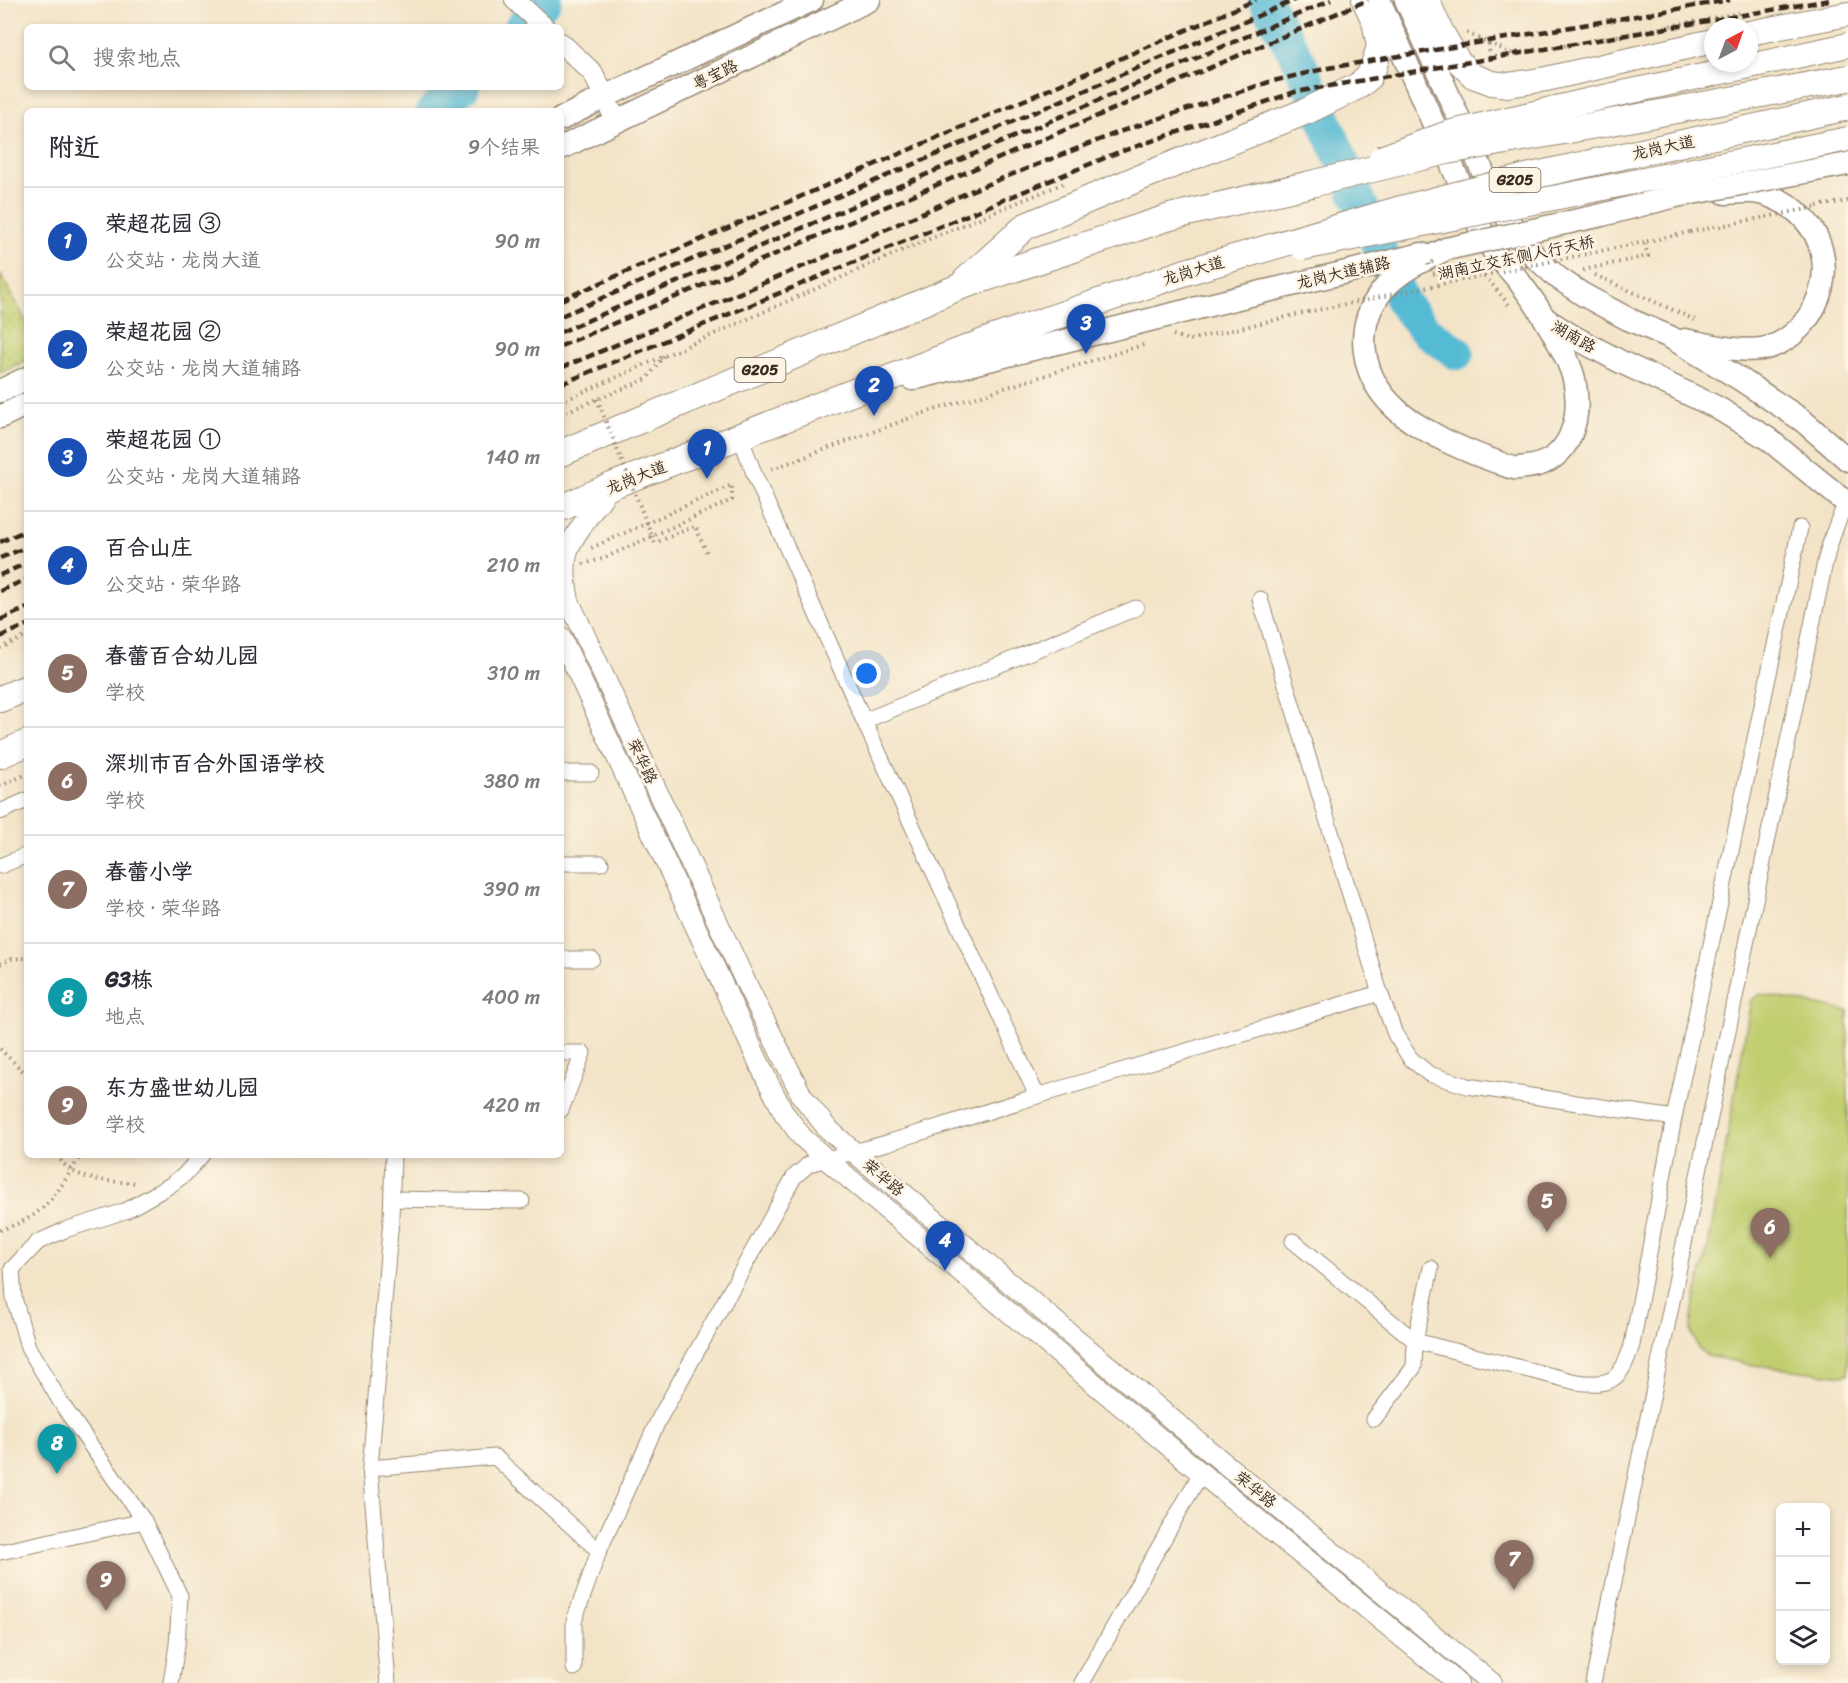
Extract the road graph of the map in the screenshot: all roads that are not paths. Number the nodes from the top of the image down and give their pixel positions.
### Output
1 (515, 0) edge
2 (812, 0) edge
3 (869, 0) edge
4 (1365, 0) edge
5 (1379, 0) edge
6 (1406, 0) edge
7 (1427, 0) edge
8 (1848, 14) edge
9 (1758, 22) edge
10 (541, 24) edge
11 (1704, 43) edge
12 (1848, 45) edge
13 (564, 46) edge
14 (1848, 78) edge
15 (604, 97) junction
16 (1848, 107) edge
17 (564, 117) edge
18 (616, 121) junction
19 (1848, 139) edge
20 (564, 147) edge
21 (1848, 165) edge
22 (1311, 184) junction
23 (1676, 196) junction
24 (1455, 253) junction
25 (1186, 272) junction
26 (959, 287) junction
27 (1543, 318) junction
28 (1670, 337) junction
29 (24, 379) edge
30 (0, 391) edge
31 (841, 397) junction
32 (24, 405) edge
33 (0, 417) edge
34 (740, 436) junction
35 (564, 452) edge
36 (1848, 460) edge
37 (611, 486) junction
38 (1848, 502) edge
39 (564, 507) edge
40 (1800, 528) dead end
41 (1260, 599) dead end
42 (1136, 608) dead end
43 (564, 643) edge
44 (24, 688) edge
45 (0, 699) edge
46 (864, 721) junction
47 (24, 744) edge
48 (0, 755) edge
49 (564, 773) edge
50 (591, 773) dead end
51 (24, 801) edge
52 (0, 812) edge
53 (24, 856) edge
54 (564, 862) edge
55 (601, 863) dead end
56 (0, 866) edge
57 (564, 959) edge
58 (592, 959) dead end
59 (1380, 993) junction
60 (564, 1053) edge
61 (1037, 1096) junction
62 (564, 1102) edge
63 (1674, 1119) junction
64 (854, 1152) junction
65 (199, 1158) edge
66 (393, 1158) edge
67 (826, 1159) junction
68 (392, 1199) junction
69 (522, 1201) dead end
70 (1293, 1241) dead end
71 (1431, 1268) dead end
72 (1415, 1341) junction
73 (1374, 1419) dead end
74 (370, 1468) junction
75 (1201, 1473) junction
76 (144, 1521) junction
77 (598, 1551) junction
78 (0, 1552) edge
79 (574, 1668) dead end
80 (171, 1683) edge
81 (388, 1683) edge
82 (1082, 1683) edge
83 (1458, 1683) edge
84 (1492, 1683) edge
85 (1593, 1683) edge

1 - 10 street
2 - 15 main road, 粤宝路
3 - 18 main road, 粤宝路
4 - 26 highway
5 - 27 main road, 湖南路
6 - 28 main road
7 - 11 main road
8 - 9 main road
12 - 22 main road, bridge
13 - 15 street
14 - 22 highway, 龙岗大道 / G205, bridge
15 - 17 main road, 粤宝路
15 - 18 street
16 - 25 highway, 龙岗大道 / G205, bridge
18 - 20 main road, 粤宝路
19 - 25 main road, 龙岗大道辅路, bridge
21 - 23 main road, 龙岗大道辅路, bridge
22 - 26 highway, 龙岗大道 / G205
23 - 24 main road, 龙岗大道辅路, bridge
23 - 28 main road
24 - 27 main road, bridge
24 - 31 main road, 龙岗大道辅路
25 - 31 highway, 龙岗大道 / G205
26 - 35 highway, 龙岗大道 / G205
27 - 38 main road, 湖南路
28 - 36 main road
29 - 30 main road
31 - 34 highway, 龙岗大道 / G205
32 - 33 main road
34 - 37 highway, 龙岗大道 / G205
34 - 46 street
37 - 39 highway, 龙岗大道 / G205
37 - 64 street, 荣华路
38 - 85 street
40 - 63 street
41 - 59 street
42 - 46 street
43 - 67 street, 荣华路
44 - 45 highway
46 - 61 street
47 - 48 highway
49 - 50 street
51 - 52 street
53 - 56 street
54 - 55 street
57 - 58 street
59 - 61 street
59 - 63 street
60 - 62 street
61 - 64 street
63 - 72 street
64 - 67 street
64 - 84 street, 荣华路
65 - 76 street
66 - 68 street
67 - 75 street, 荣华路
67 - 77 street
68 - 69 street
68 - 74 street
70 - 72 street
71 - 72 street
72 - 73 street
74 - 77 street
74 - 81 street
75 - 82 street
75 - 83 street, 荣华路
76 - 78 street
76 - 80 street
77 - 79 street

